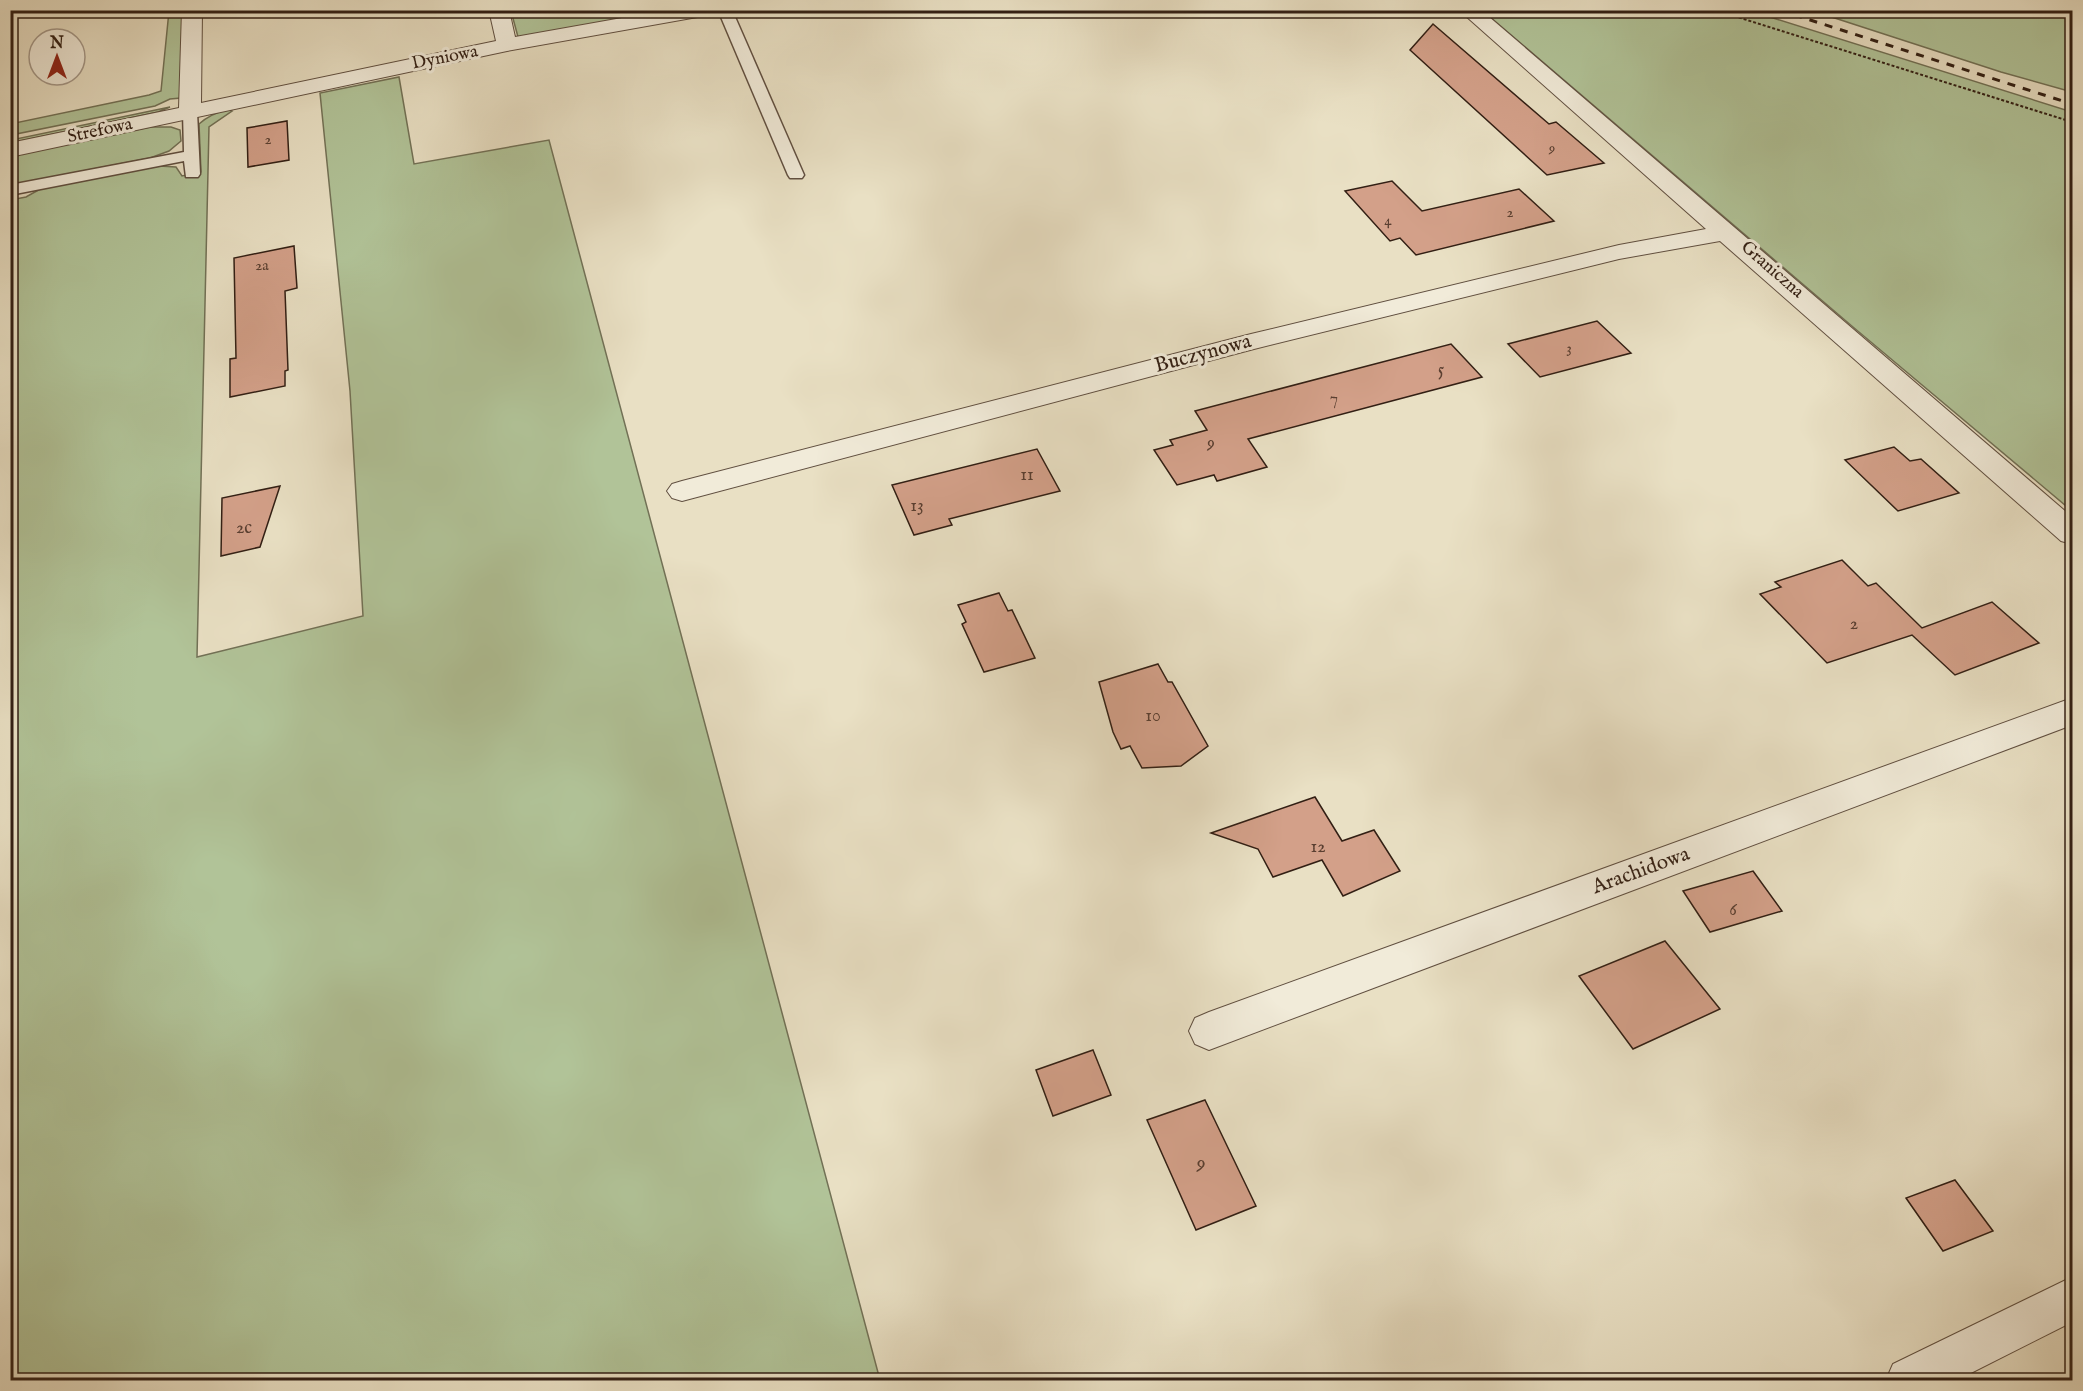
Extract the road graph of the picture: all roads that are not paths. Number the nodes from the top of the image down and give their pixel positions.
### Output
1 (192, 10) edge
2 (499, 10) edge
3 (703, 10) edge
4 (725, 10) edge
5 (1469, 10) edge
6 (507, 45) junction
7 (190, 112) junction
8 (10, 150) edge
9 (191, 155) junction
10 (192, 174) dead end
11 (796, 176) dead end
12 (10, 190) edge
13 (1728, 232) junction
14 (682, 491) dead end
15 (2073, 532) edge
16 (2073, 711) edge
17 (1209, 1030) dead end
18 (2073, 1299) edge
19 (1909, 1380) edge

1 - 7 street
2 - 6 street
3 - 6 street, Dyniowa
4 - 11 lane
5 - 13 street, Graniczna
6 - 7 street, Dyniowa
7 - 8 street, Strefowa
7 - 9 lane
9 - 10 lane
9 - 12 lane
13 - 14 street, Buczynowa
13 - 15 street, Graniczna
16 - 17 street, Arachidowa
18 - 19 street

